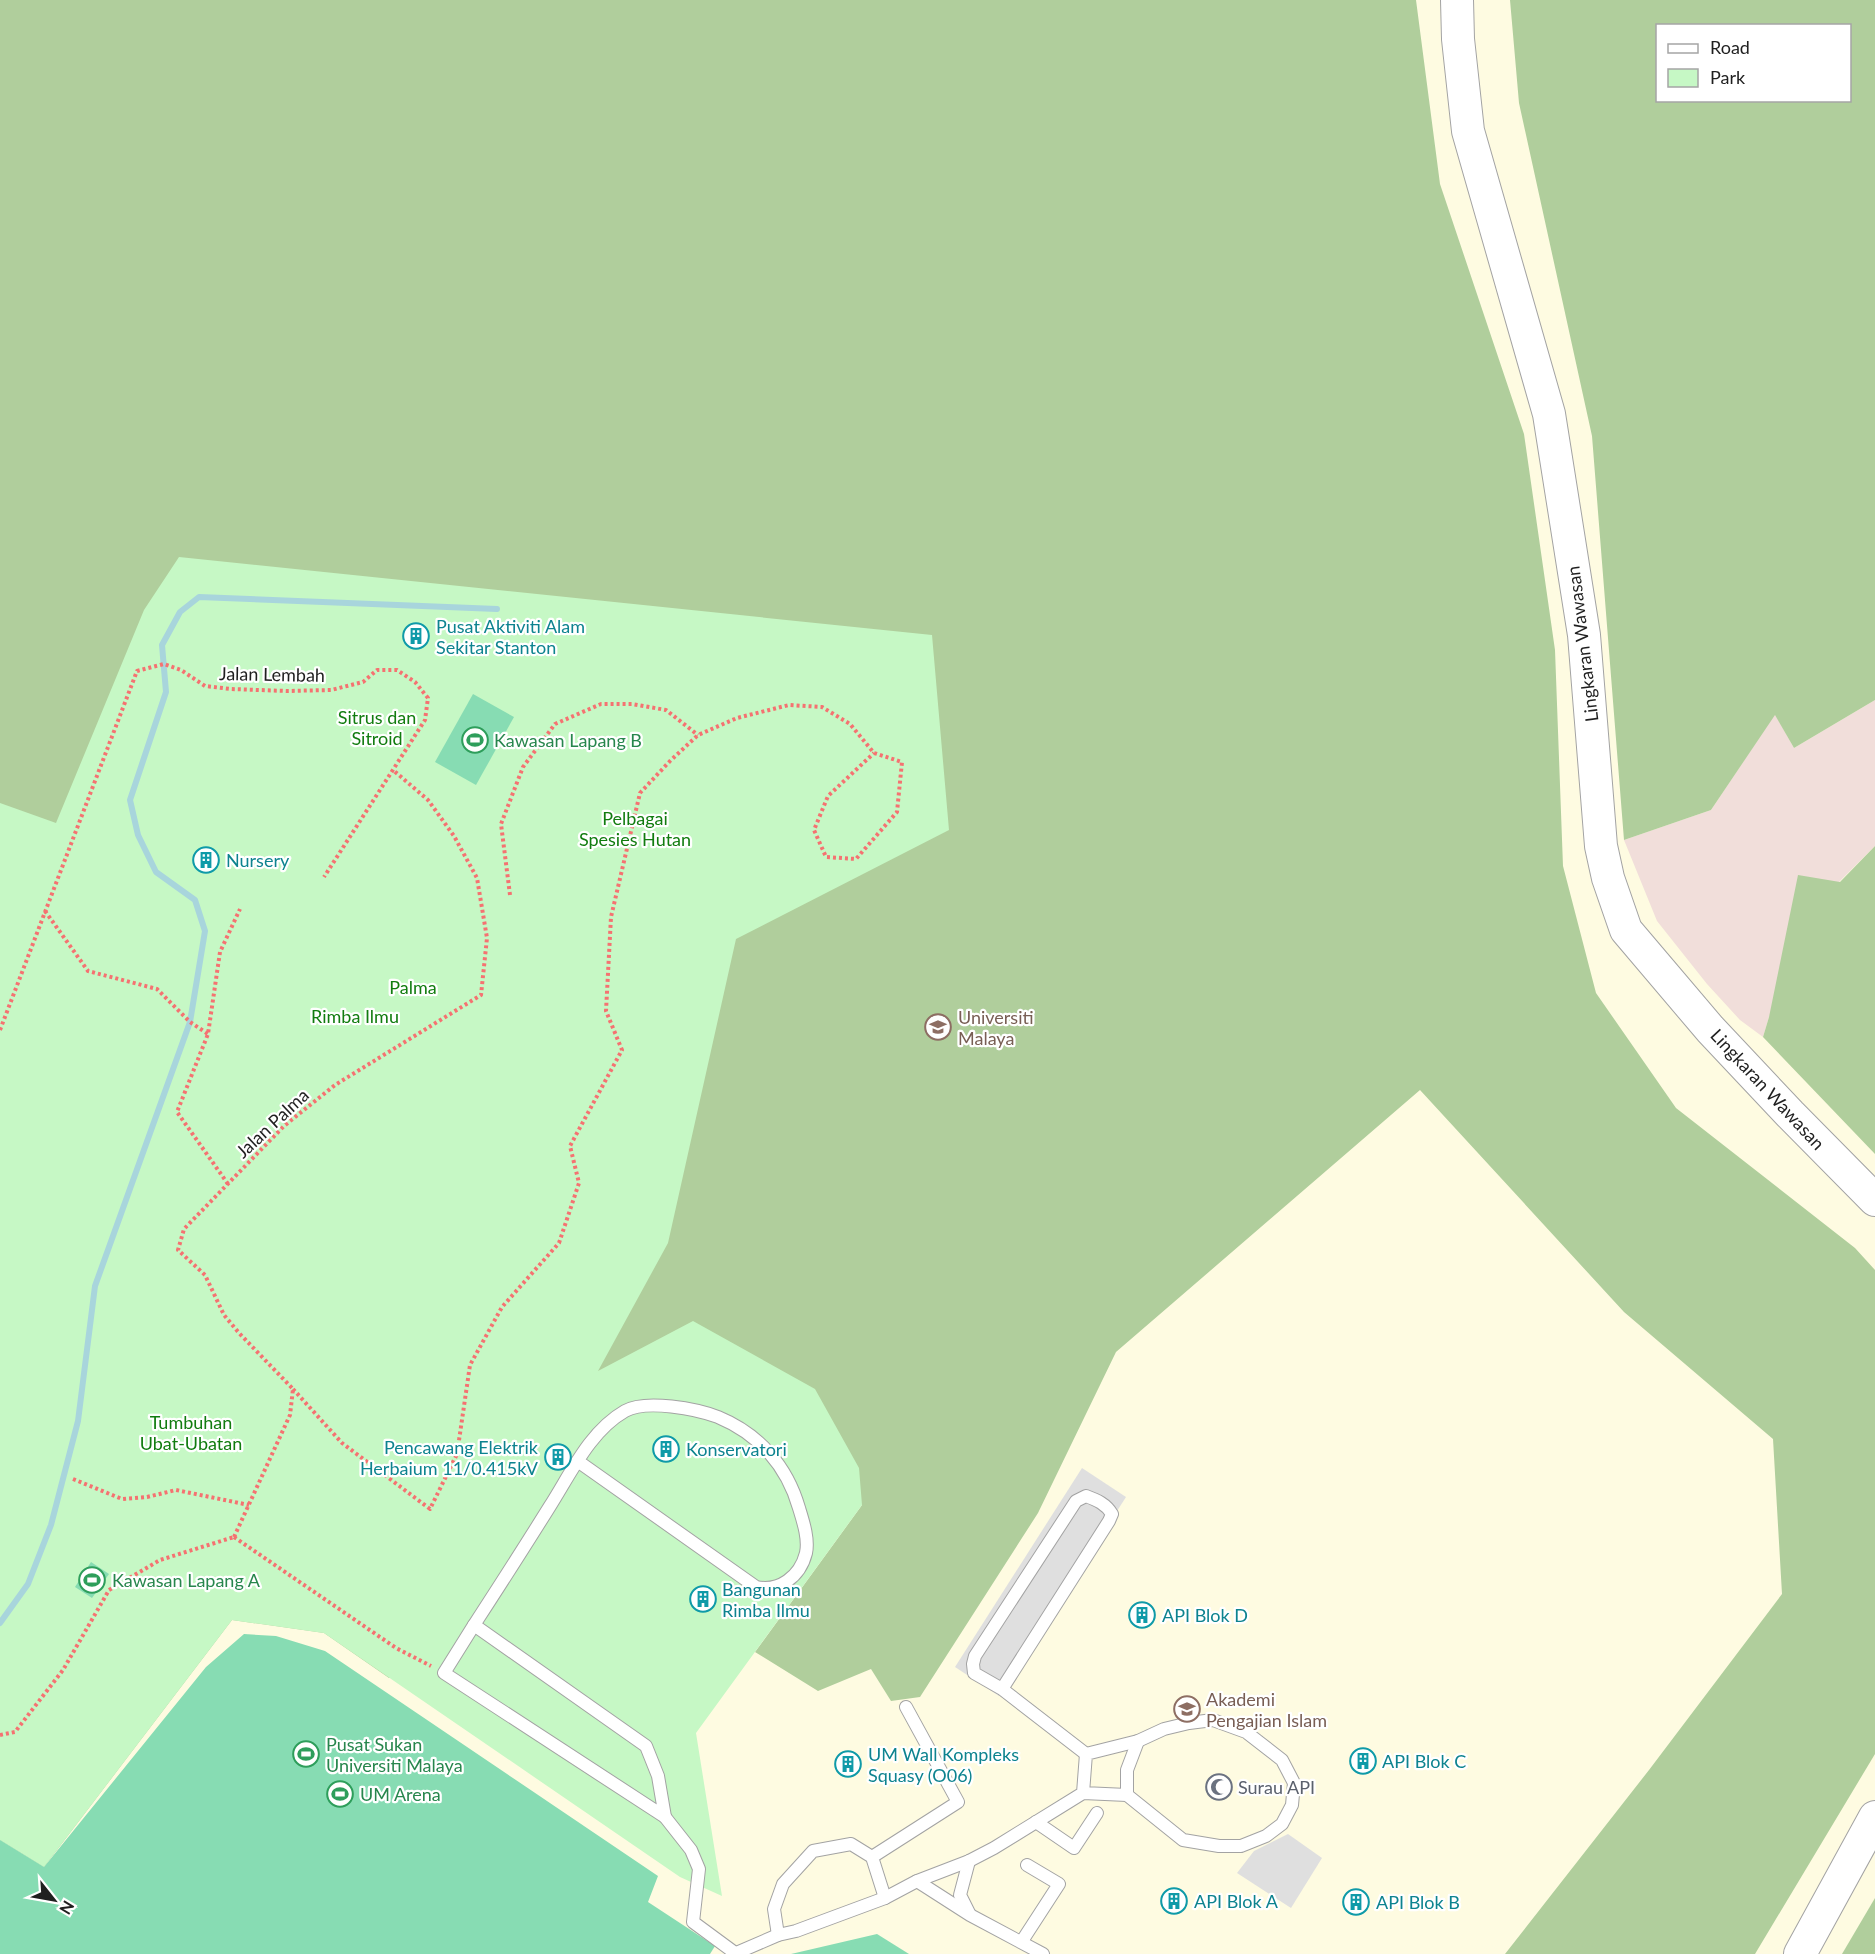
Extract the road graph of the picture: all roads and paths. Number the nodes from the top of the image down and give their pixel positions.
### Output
1 (1457, 0) edge
2 (698, 735) junction
3 (873, 753) junction
4 (393, 770) junction
5 (324, 877) dead end
6 (510, 895) dead end
7 (240, 909) dead end
8 (45, 911) junction
9 (0, 1030) edge
10 (208, 1034) junction
11 (228, 1184) junction
12 (1875, 1200) edge
13 (293, 1389) junction
14 (579, 1462) junction
15 (73, 1479) dead end
16 (249, 1505) junction
17 (234, 1537) junction
18 (474, 1625) junction
19 (444, 1673) junction
20 (1002, 1689) junction
21 (906, 1707) dead end
22 (0, 1735) edge
23 (1138, 1741) junction
24 (1086, 1754) junction
25 (1083, 1793) junction
26 (1127, 1795) junction
27 (1097, 1813) dead end
28 (665, 1816) junction
29 (1875, 1817) edge
30 (1036, 1822) junction
31 (872, 1857) junction
32 (969, 1861) junction
33 (1027, 1865) dead end
34 (916, 1881) junction
35 (885, 1898) junction
36 (970, 1915) junction
37 (778, 1935) junction
38 (1022, 1941) junction
39 (734, 1954) edge
40 (1043, 1954) edge
41 (1800, 1954) edge

1 - 12 street, Lingkaran Wawasan
2 - 3 path
2 - 6 path
2 - 13 path
3 - 3 path
4 - 5 path, Jalan Lembah
4 - 8 path, Jalan Lembah
4 - 11 path, Jalan Palma
7 - 10 path
8 - 9 path, Jalan Lembah
8 - 10 path
10 - 11 path
11 - 13 path, Jalan Palma
13 - 16 path
14 - 14 lane
14 - 18 lane
15 - 16 path
16 - 17 path
17 - 19 path
17 - 22 path
18 - 19 lane
18 - 28 lane
19 - 28 lane
20 - 20 lane
20 - 24 lane
21 - 31 lane
23 - 24 lane
23 - 26 lane
23 - 26 lane
24 - 25 lane
25 - 26 lane
25 - 30 lane
27 - 30 lane
28 - 39 lane
29 - 41 street
30 - 32 lane
31 - 35 lane
31 - 37 lane
32 - 34 lane
32 - 36 lane
33 - 38 lane
34 - 35 lane
34 - 36 lane
35 - 37 lane
36 - 38 lane
37 - 39 lane
38 - 40 lane

